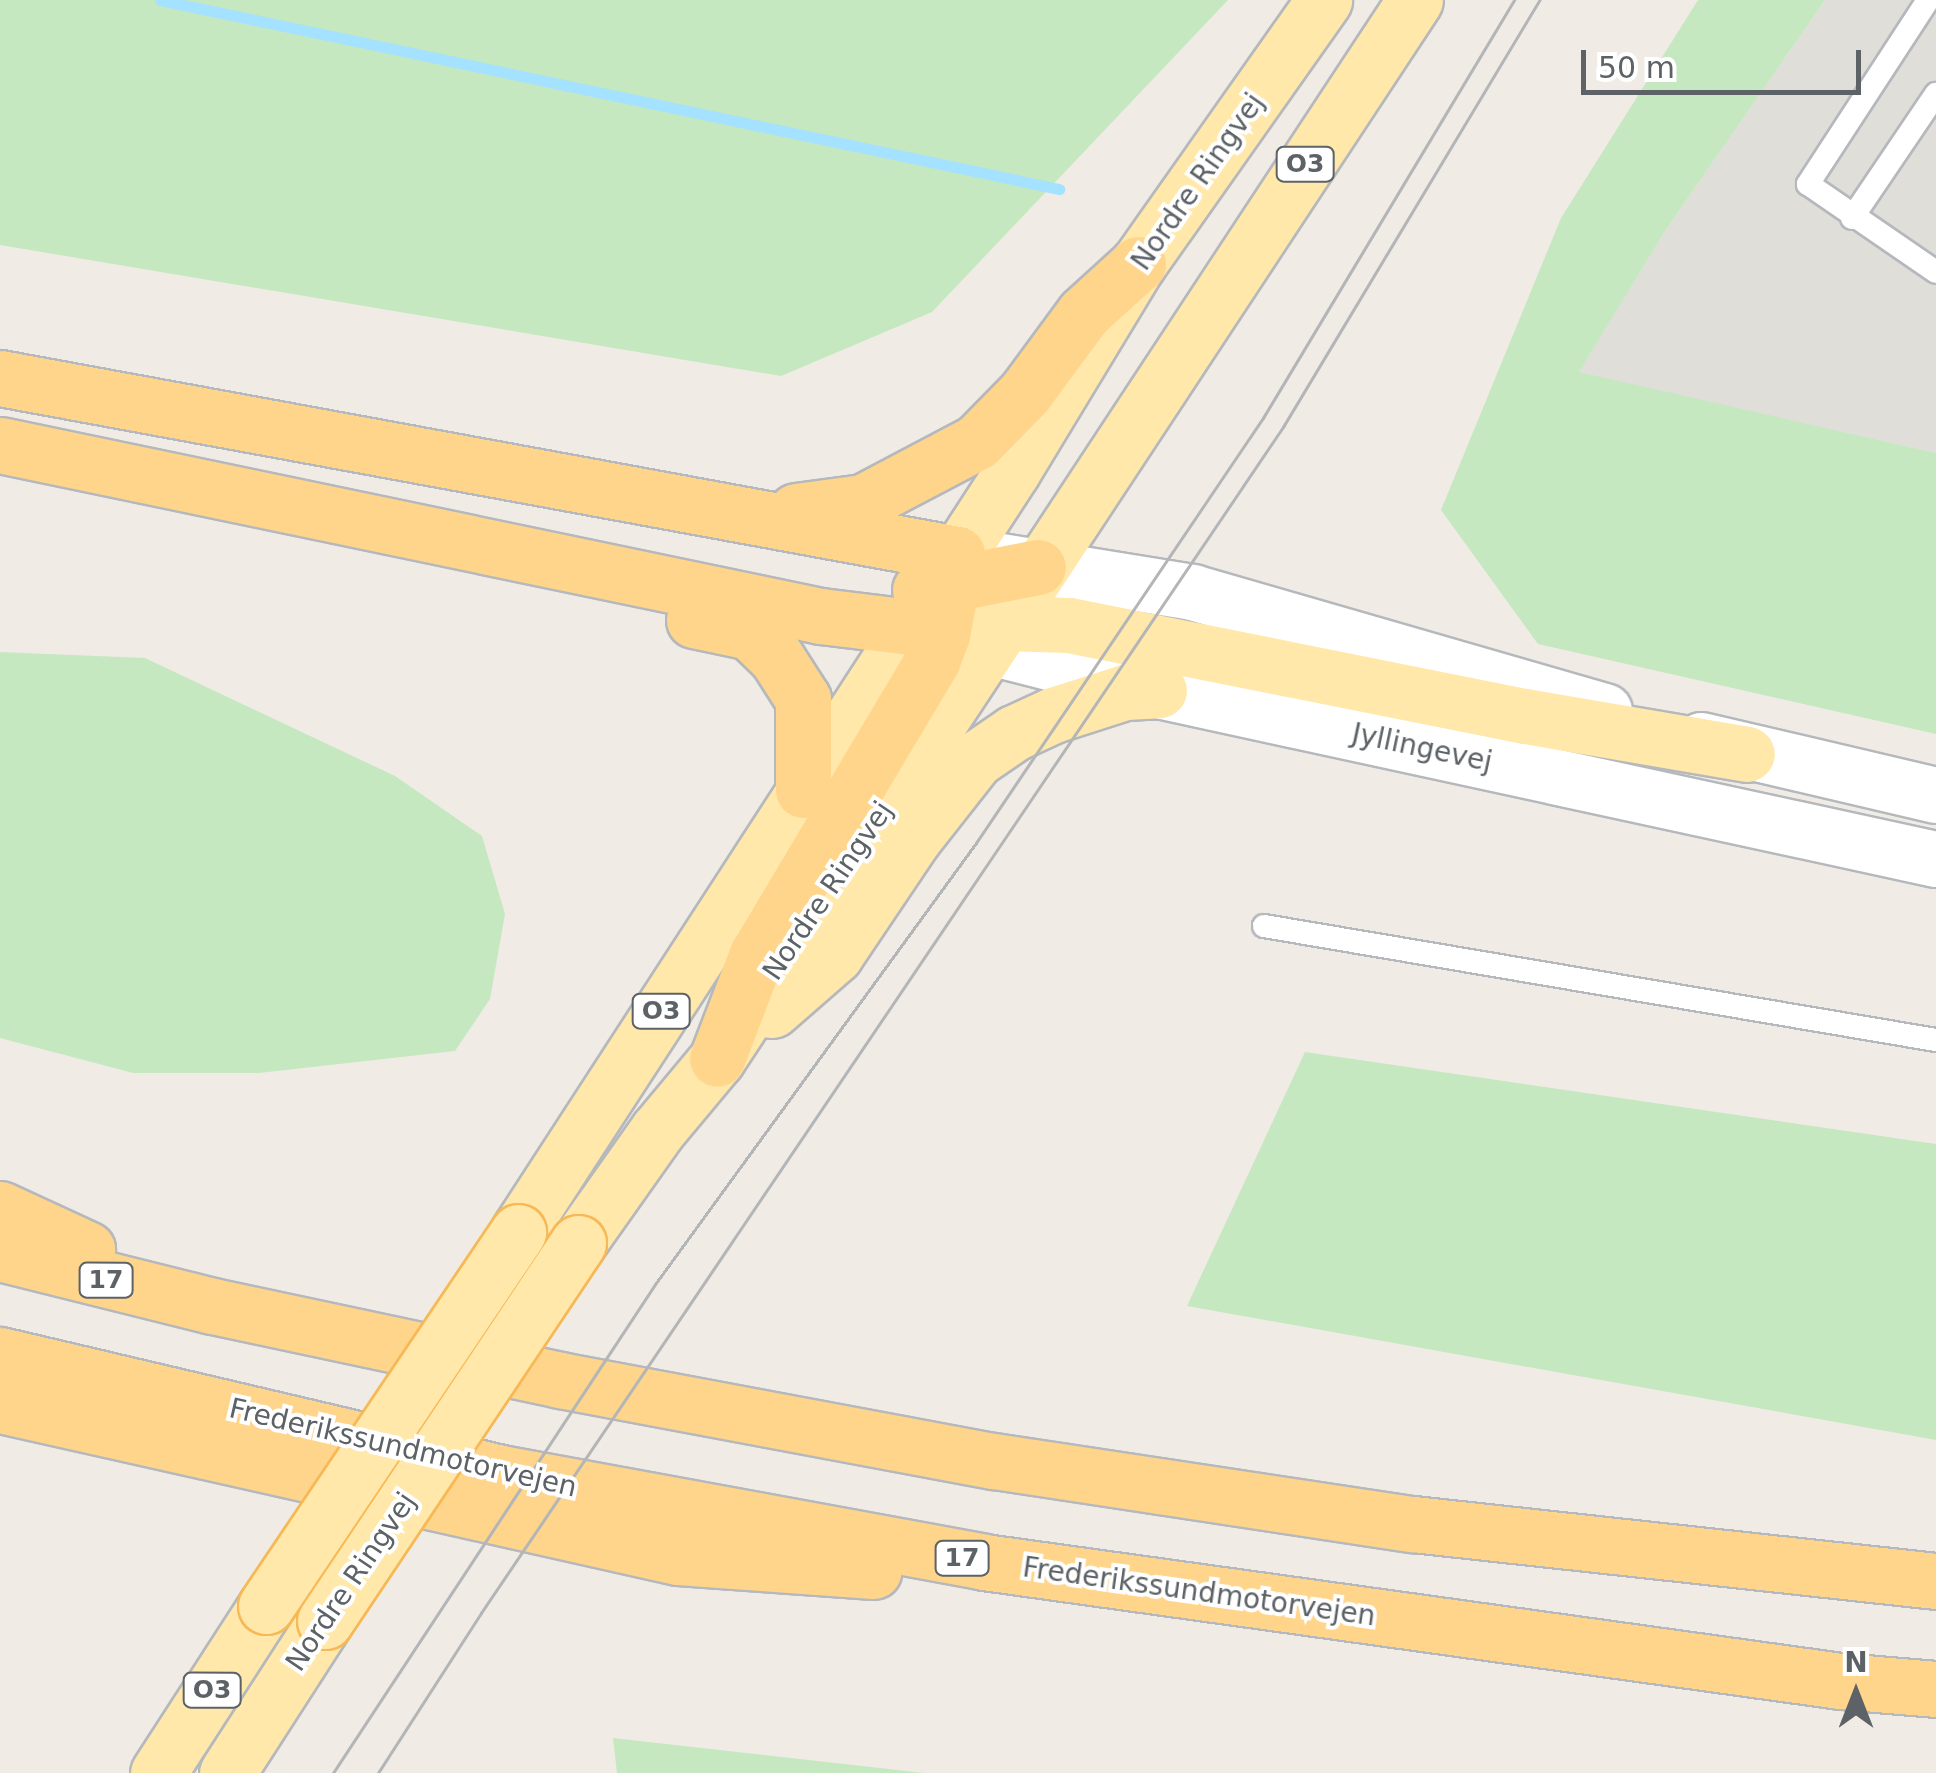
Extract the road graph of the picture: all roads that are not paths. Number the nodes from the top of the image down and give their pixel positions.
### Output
1 (1324, 0) edge
2 (1415, 0) edge
3 (1928, 0) edge
4 (1936, 94) edge
5 (1852, 218) junction
6 (1138, 264) junction
7 (1936, 272) edge
8 (0, 378) edge
9 (0, 445) edge
10 (250, 495) junction
11 (756, 516) junction
12 (1038, 568) junction
13 (955, 610) junction
14 (1159, 690) junction
15 (1747, 754) junction
16 (804, 790) junction
17 (1936, 795) edge
18 (1936, 859) edge
19 (1264, 926) dead end
20 (1936, 1040) edge
21 (717, 1059) junction
22 (0, 1209) edge
23 (0, 1252) edge
24 (213, 1306) junction
25 (0, 1355) edge
26 (0, 1405) edge
27 (984, 1562) junction
28 (1936, 1581) edge
29 (1936, 1689) edge
30 (158, 1773) edge
31 (228, 1773) edge

1 - 6 main road, Nordre Ringvej / O3
2 - 12 main road, O3
3 - 5 lane
4 - 5 lane
5 - 7 lane
6 - 11 highway, O3
6 - 13 main road, Nordre Ringvej / O3
8 - 11 highway
9 - 10 highway
10 - 13 highway
10 - 16 highway
11 - 13 highway
12 - 13 highway
12 - 15 street
13 - 14 street, Jyllingevej
13 - 15 main road
13 - 16 main road, Nordre Ringvej / O3
13 - 21 highway
14 - 18 street, Jyllingevej
14 - 21 main road, Nordre Ringvej
15 - 17 street
16 - 30 main road, Nordre Ringvej / O3, bridge
19 - 20 lane
21 - 31 main road, Nordre Ringvej / O3, bridge
22 - 24 highway
23 - 24 highway, 17
24 - 28 highway, 17
25 - 27 highway, Frederikssundmotorvejen / 17
26 - 27 highway
27 - 29 highway, Frederikssundmotorvejen / 17

